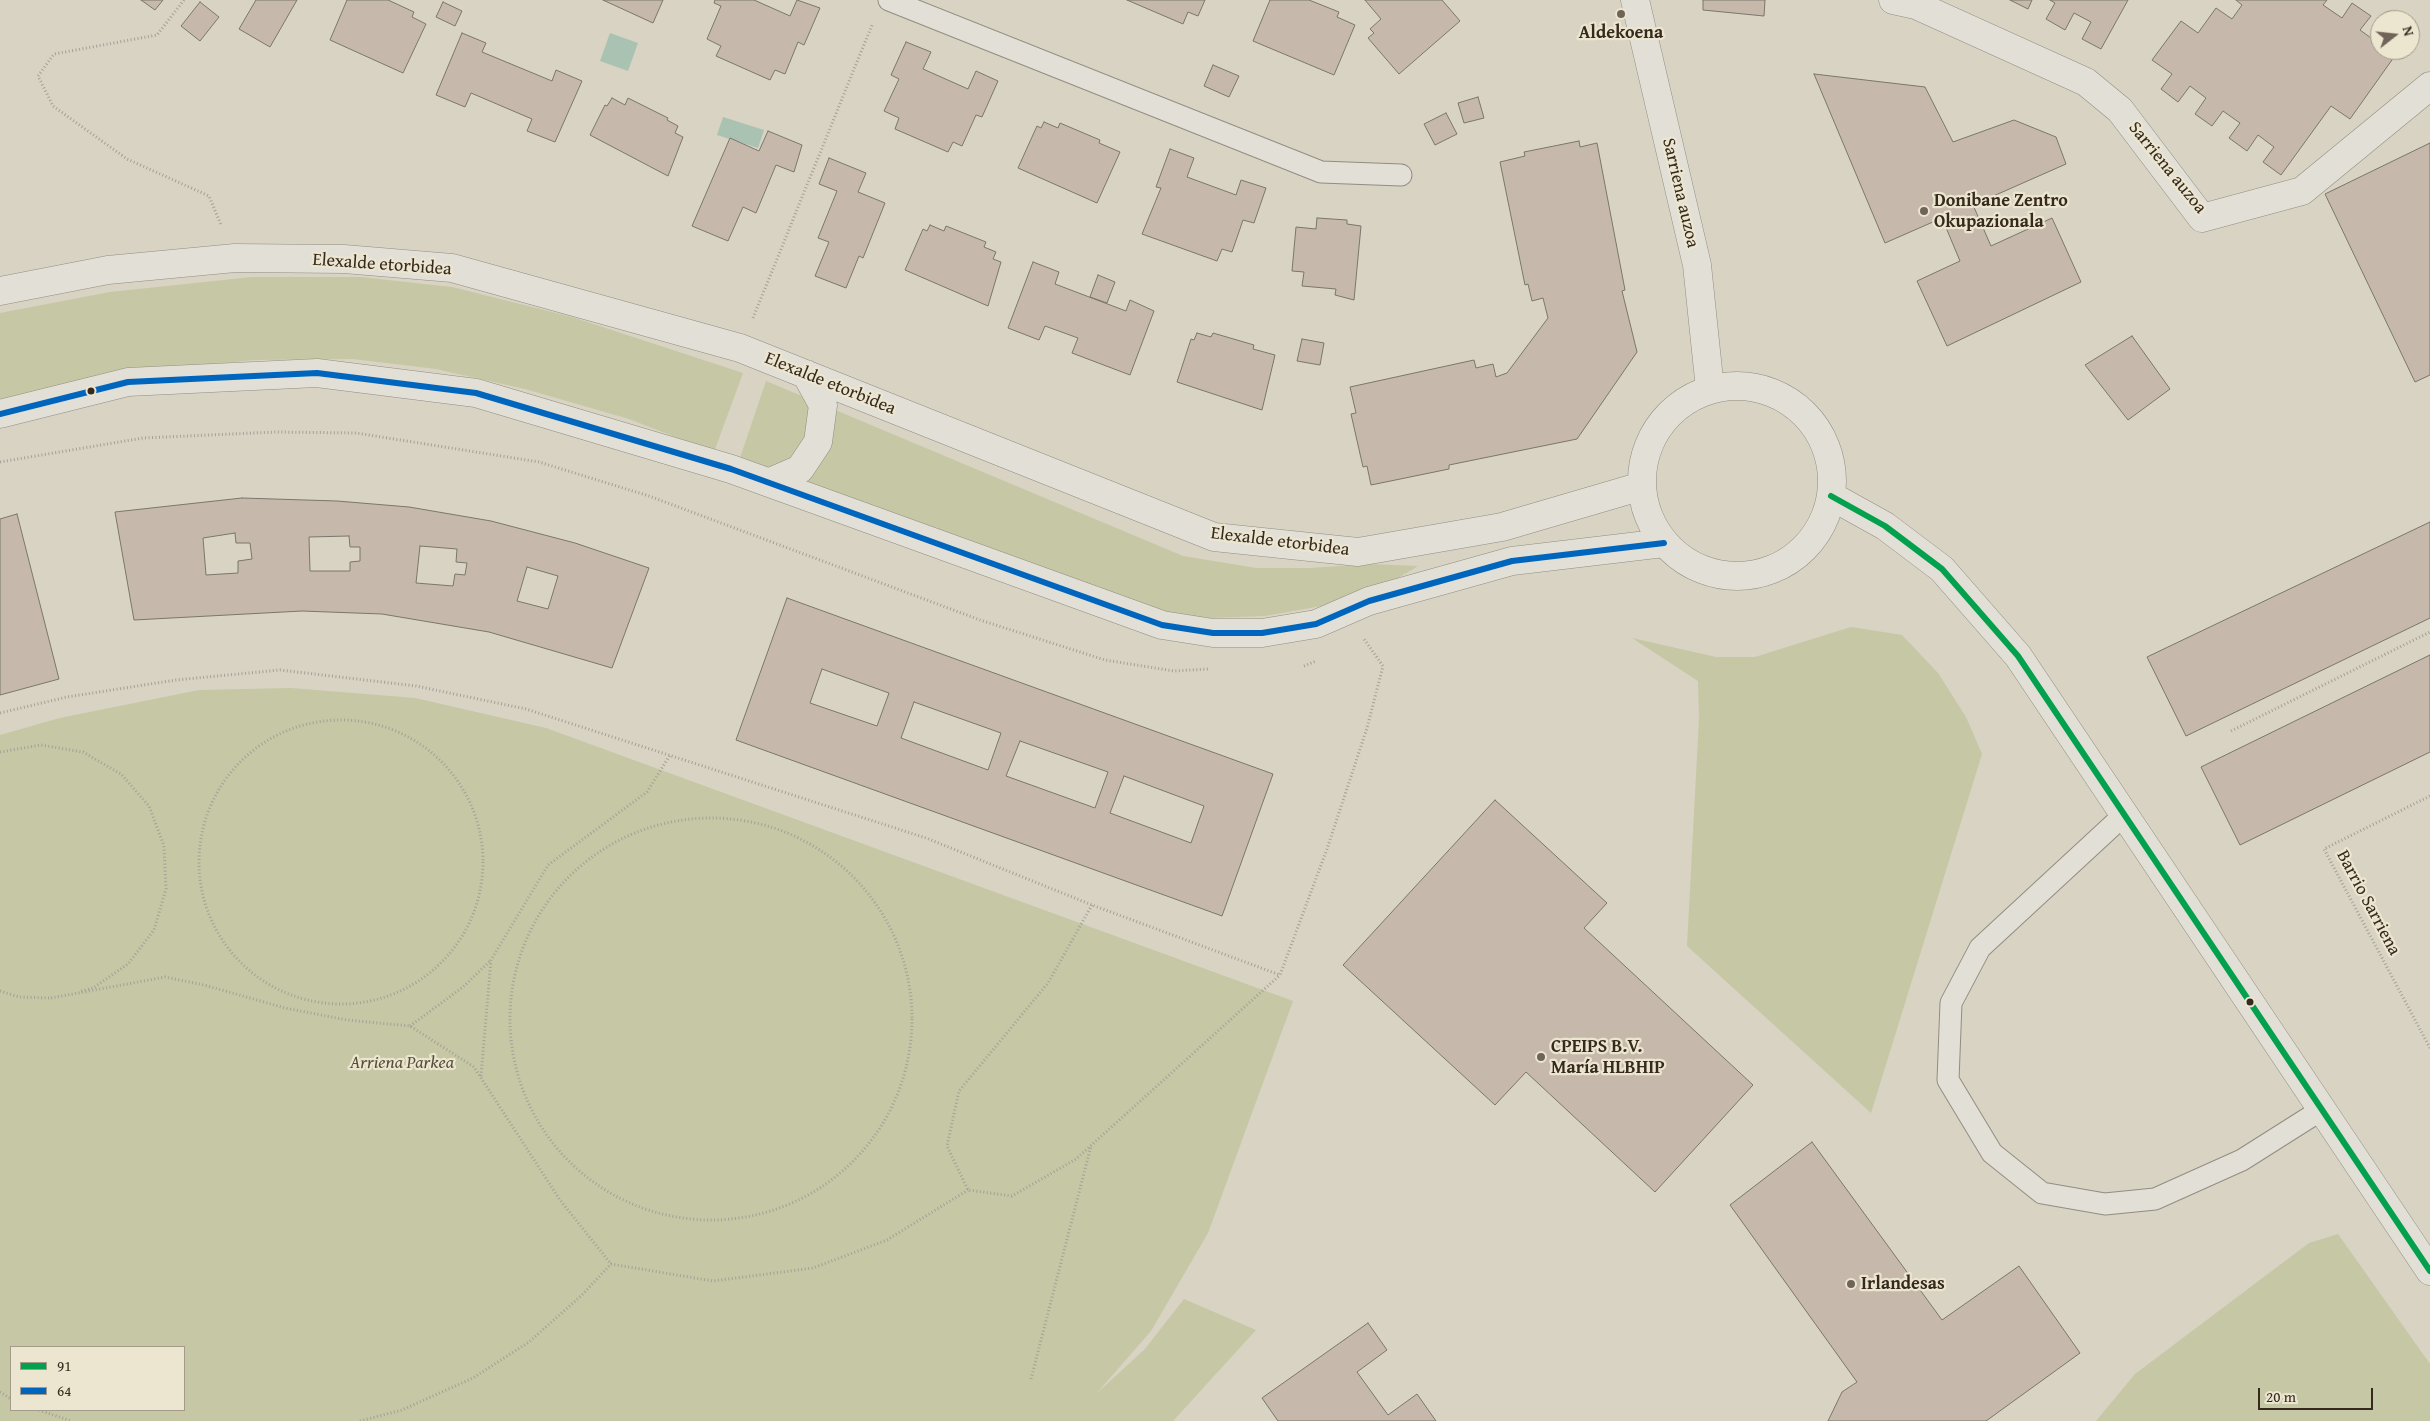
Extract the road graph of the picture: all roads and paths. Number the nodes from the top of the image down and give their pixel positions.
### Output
1 (184, 0) edge
2 (890, 0) edge
3 (1635, 0) edge
4 (1893, 0) edge
5 (874, 18) dead end
6 (2430, 86) edge
7 (1401, 175) dead end
8 (235, 258) junction
9 (0, 291) edge
10 (740, 348) junction
11 (806, 374) junction
12 (1710, 389) junction
13 (0, 414) edge
14 (0, 462) edge
15 (770, 482) junction
16 (1642, 486) junction
17 (1831, 496) junction
18 (1664, 543) junction
19 (2430, 632) edge
20 (1355, 642) dead end
21 (1321, 658) dead end
22 (1304, 666) dead end
23 (1212, 669) dead end
24 (0, 713) edge
25 (396, 729) joint
26 (2231, 731) dead end
27 (0, 752) edge
28 (670, 755) junction
29 (2430, 796) edge
30 (2125, 814) junction
31 (1092, 905) junction
32 (528, 933) joint
33 (492, 960) junction
34 (1280, 974) junction
35 (0, 991) edge
36 (51, 998) junction
37 (410, 1026) junction
38 (2430, 1048) edge
39 (480, 1077) junction
40 (2321, 1110) junction
41 (1091, 1145) junction
42 (968, 1190) junction
43 (2422, 1243) edge
44 (611, 1264) junction
45 (2430, 1271) edge
46 (1031, 1379) dead end
47 (41, 1411) edge
48 (71, 1421) edge
49 (360, 1421) edge

1 - 8 path
2 - 7 lane
3 - 12 street, Sarriena auzoa
4 - 6 street, Sarriena auzoa
5 - 10 path
8 - 9 street, Elexalde etorbidea
8 - 10 street, Elexalde etorbidea
10 - 11 street, Elexalde etorbidea
11 - 15 street
11 - 16 street, Elexalde etorbidea
12 - 16 street
12 - 17 street
13 - 15 street
14 - 23 path
15 - 18 street
16 - 18 street
17 - 18 street
17 - 30 street
19 - 26 path
20 - 34 path
21 - 22 path
24 - 28 path
25 - 25 path
27 - 36 path
28 - 31 path
28 - 33 path
29 - 38 path, Barrio Sarriena
30 - 40 street
30 - 40 lane
31 - 34 path
31 - 42 path
32 - 32 path
33 - 37 path
33 - 39 path
34 - 41 path
35 - 36 path
36 - 37 path
37 - 39 path
39 - 44 path
40 - 43 street
41 - 42 path
41 - 46 path
42 - 44 path
43 - 45 street
44 - 49 path
47 - 48 path

